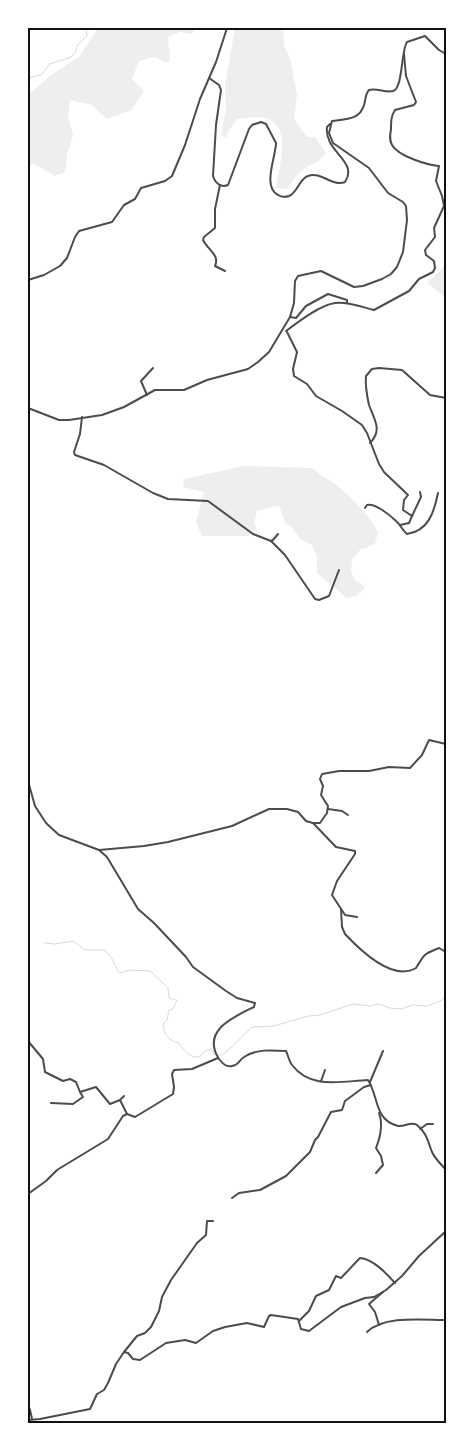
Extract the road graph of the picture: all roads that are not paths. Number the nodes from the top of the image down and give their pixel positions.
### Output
1 (227, 28) edge
2 (404, 52) junction
3 (446, 54) edge
4 (209, 78) junction
5 (330, 124) junction
6 (220, 185) junction
7 (225, 271) dead end
8 (28, 280) edge
9 (346, 303) junction
10 (290, 317) junction
11 (284, 328) junction
12 (286, 331) junction
13 (153, 368) dead end
14 (147, 395) junction
15 (446, 398) edge
16 (28, 408) edge
17 (82, 417) junction
18 (370, 443) junction
19 (420, 492) dead end
20 (438, 493) dead end
21 (365, 508) dead end
22 (412, 516) junction
23 (398, 523) junction
24 (278, 534) dead end
25 (271, 541) junction
26 (339, 570) dead end
27 (446, 744) edge
28 (28, 781) edge
29 (328, 808) junction
30 (348, 815) dead end
31 (312, 823) junction
32 (99, 850) junction
33 (341, 909) junction
34 (357, 918) dead end
35 (446, 952) edge
36 (28, 1041) edge
37 (383, 1051) dead end
38 (218, 1058) junction
39 (325, 1070) dead end
40 (321, 1081) junction
41 (370, 1084) junction
42 (80, 1092) junction
43 (124, 1096) dead end
44 (120, 1101) junction
45 (50, 1103) dead end
46 (378, 1110) junction
47 (127, 1114) junction
48 (433, 1124) dead end
49 (420, 1129) junction
50 (446, 1170) edge
51 (376, 1173) dead end
52 (28, 1194) edge
53 (232, 1198) dead end
54 (213, 1221) dead end
55 (446, 1231) edge
56 (395, 1282) junction
57 (383, 1292) junction
58 (446, 1320) edge
59 (299, 1321) junction
60 (379, 1325) junction
61 (366, 1332) dead end
62 (124, 1352) junction
63 (28, 1406) edge
64 (28, 1420) edge
65 (32, 1420) junction

1 - 4 street
2 - 3 street
2 - 5 street
2 - 9 street
4 - 6 street
4 - 8 street
5 - 6 street
5 - 10 street
6 - 7 street
9 - 10 street
9 - 12 street
10 - 11 street
11 - 12 street
11 - 14 street
12 - 18 street
13 - 14 street
14 - 17 street
15 - 18 street
16 - 17 street
17 - 25 street
18 - 22 street
19 - 22 street
20 - 23 street
21 - 23 street
22 - 23 street
24 - 25 street
25 - 26 street
27 - 29 street
28 - 32 street
29 - 30 street
29 - 31 street
31 - 32 street
31 - 33 street
32 - 38 street
33 - 34 street
33 - 35 street
36 - 42 street
37 - 41 street
38 - 40 street
38 - 47 street
39 - 40 street
40 - 41 street
41 - 46 street
41 - 53 street
42 - 44 street
42 - 45 street
43 - 44 street
44 - 47 street
46 - 49 street
46 - 51 street
47 - 52 street
48 - 49 street
49 - 50 street
54 - 62 street
55 - 56 street
56 - 57 street
56 - 59 street
57 - 59 street
57 - 60 street
58 - 60 street
59 - 62 street
60 - 61 street
62 - 65 street
63 - 65 street
64 - 65 street

